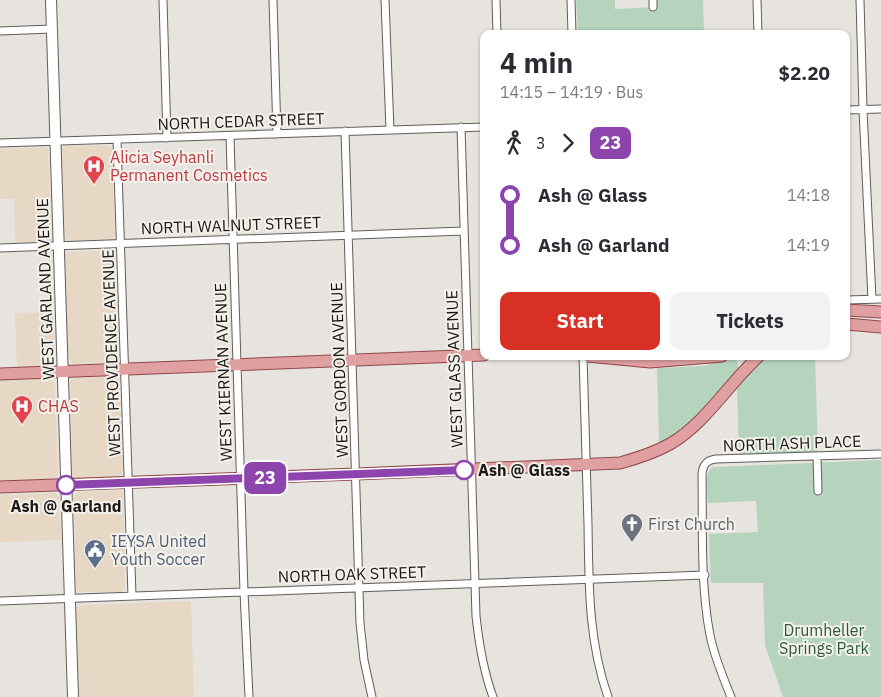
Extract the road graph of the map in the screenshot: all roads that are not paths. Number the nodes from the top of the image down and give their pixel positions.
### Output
1 (51, 0) edge
2 (162, 0) edge
3 (273, 0) edge
4 (385, 0) edge
5 (496, 0) edge
6 (571, 0) edge
7 (757, 0) edge
8 (860, 0) edge
9 (52, 29) junction
10 (497, 30) edge
11 (572, 30) edge
12 (758, 30) edge
13 (0, 31) edge
14 (881, 109) edge
15 (850, 110) edge
16 (863, 110) junction
17 (480, 126) edge
18 (461, 127) junction
19 (390, 130) junction
20 (345, 132) junction
21 (277, 134) junction
22 (230, 136) junction
23 (167, 138) junction
24 (117, 140) junction
25 (56, 142) junction
26 (0, 143) edge
27 (464, 231) junction
28 (349, 235) junction
29 (233, 239) junction
30 (121, 243) junction
31 (59, 246) junction
32 (0, 248) edge
33 (872, 299) junction
34 (881, 299) edge
35 (850, 300) edge
36 (850, 310) edge
37 (881, 312) edge
38 (850, 324) edge
39 (881, 327) edge
40 (480, 355) edge
41 (467, 356) junction
42 (352, 360) junction
43 (583, 360) edge
44 (629, 360) edge
45 (674, 360) edge
46 (755, 360) edge
47 (237, 364) junction
48 (125, 368) junction
49 (63, 371) junction
50 (0, 374) edge
51 (881, 454) edge
52 (817, 456) junction
53 (586, 466) junction
54 (470, 470) junction
55 (356, 474) junction
56 (240, 479) junction
57 (129, 482) junction
58 (66, 485) junction
59 (0, 487) edge
60 (818, 490) dead end
61 (705, 575) junction
62 (589, 578) junction
63 (475, 582) junction
64 (359, 587) junction
65 (244, 592) junction
66 (132, 596) junction
67 (70, 599) junction
68 (0, 601) edge
69 (73, 697) edge
70 (249, 697) edge
71 (372, 697) edge
72 (493, 697) edge
73 (608, 697) edge
74 (730, 697) edge

1 - 9 street, WEST GARLAND AVENUE
2 - 23 street
3 - 21 street
4 - 19 street
5 - 10 street
6 - 11 street
7 - 12 street
8 - 16 street
9 - 13 street
9 - 25 street, WEST GARLAND AVENUE
14 - 16 street
15 - 16 street
16 - 33 street
17 - 18 street, NORTH CEDAR STREET
18 - 19 street, NORTH CEDAR STREET
18 - 27 street, WEST GLASS AVENUE
19 - 20 street, NORTH CEDAR STREET
20 - 21 street, NORTH CEDAR STREET
20 - 28 street, WEST GORDON AVENUE
21 - 22 street, NORTH CEDAR STREET
22 - 23 street, NORTH CEDAR STREET
22 - 29 street, WEST KIERNAN AVENUE
23 - 24 street, NORTH CEDAR STREET
24 - 25 street, NORTH CEDAR STREET
24 - 30 street, WEST PROVIDENCE AVENUE
25 - 26 street, NORTH CEDAR STREET
25 - 31 street, WEST GARLAND AVENUE
27 - 28 street, NORTH WALNUT STREET
27 - 41 street, WEST GLASS AVENUE
28 - 29 street, NORTH WALNUT STREET
28 - 42 street, WEST GORDON AVENUE
29 - 30 street, NORTH WALNUT STREET
29 - 47 street, WEST KIERNAN AVENUE
30 - 31 street, NORTH WALNUT STREET
30 - 48 street, WEST PROVIDENCE AVENUE
31 - 32 street, NORTH WALNUT STREET
31 - 49 street, WEST GARLAND AVENUE
33 - 34 street
33 - 35 street
36 - 37 main road
38 - 39 main road
40 - 41 main road
41 - 42 main road
41 - 54 street, WEST GLASS AVENUE
42 - 47 main road
42 - 55 street, WEST GORDON AVENUE
43 - 53 street
44 - 45 main road
46 - 53 main road
47 - 48 main road
47 - 56 street, WEST KIERNAN AVENUE
48 - 49 main road
48 - 57 street, WEST PROVIDENCE AVENUE
49 - 50 main road
49 - 58 street, WEST GARLAND AVENUE
51 - 52 street, NORTH ASH PLACE
52 - 60 street
52 - 61 street, NORTH ASH PLACE
53 - 54 main road
53 - 62 street
54 - 55 main road
54 - 63 street, WEST GLASS AVENUE
55 - 56 main road
55 - 64 street, WEST GORDON AVENUE
56 - 57 main road
56 - 65 street, WEST KIERNAN AVENUE
57 - 58 main road
57 - 66 street, WEST PROVIDENCE AVENUE
58 - 59 main road
58 - 67 street, WEST GARLAND AVENUE
61 - 62 street, NORTH OAK STREET
61 - 74 street
62 - 63 street, NORTH OAK STREET
62 - 73 street
63 - 64 street, NORTH OAK STREET
63 - 72 street, WEST GLASS AVENUE
64 - 65 street, NORTH OAK STREET
64 - 71 street, WEST GORDON AVENUE
65 - 66 street, NORTH OAK STREET
65 - 70 street, WEST KIERNAN AVENUE
66 - 67 street, NORTH OAK STREET
67 - 68 street, NORTH OAK STREET
67 - 69 street, WEST GARLAND AVENUE

